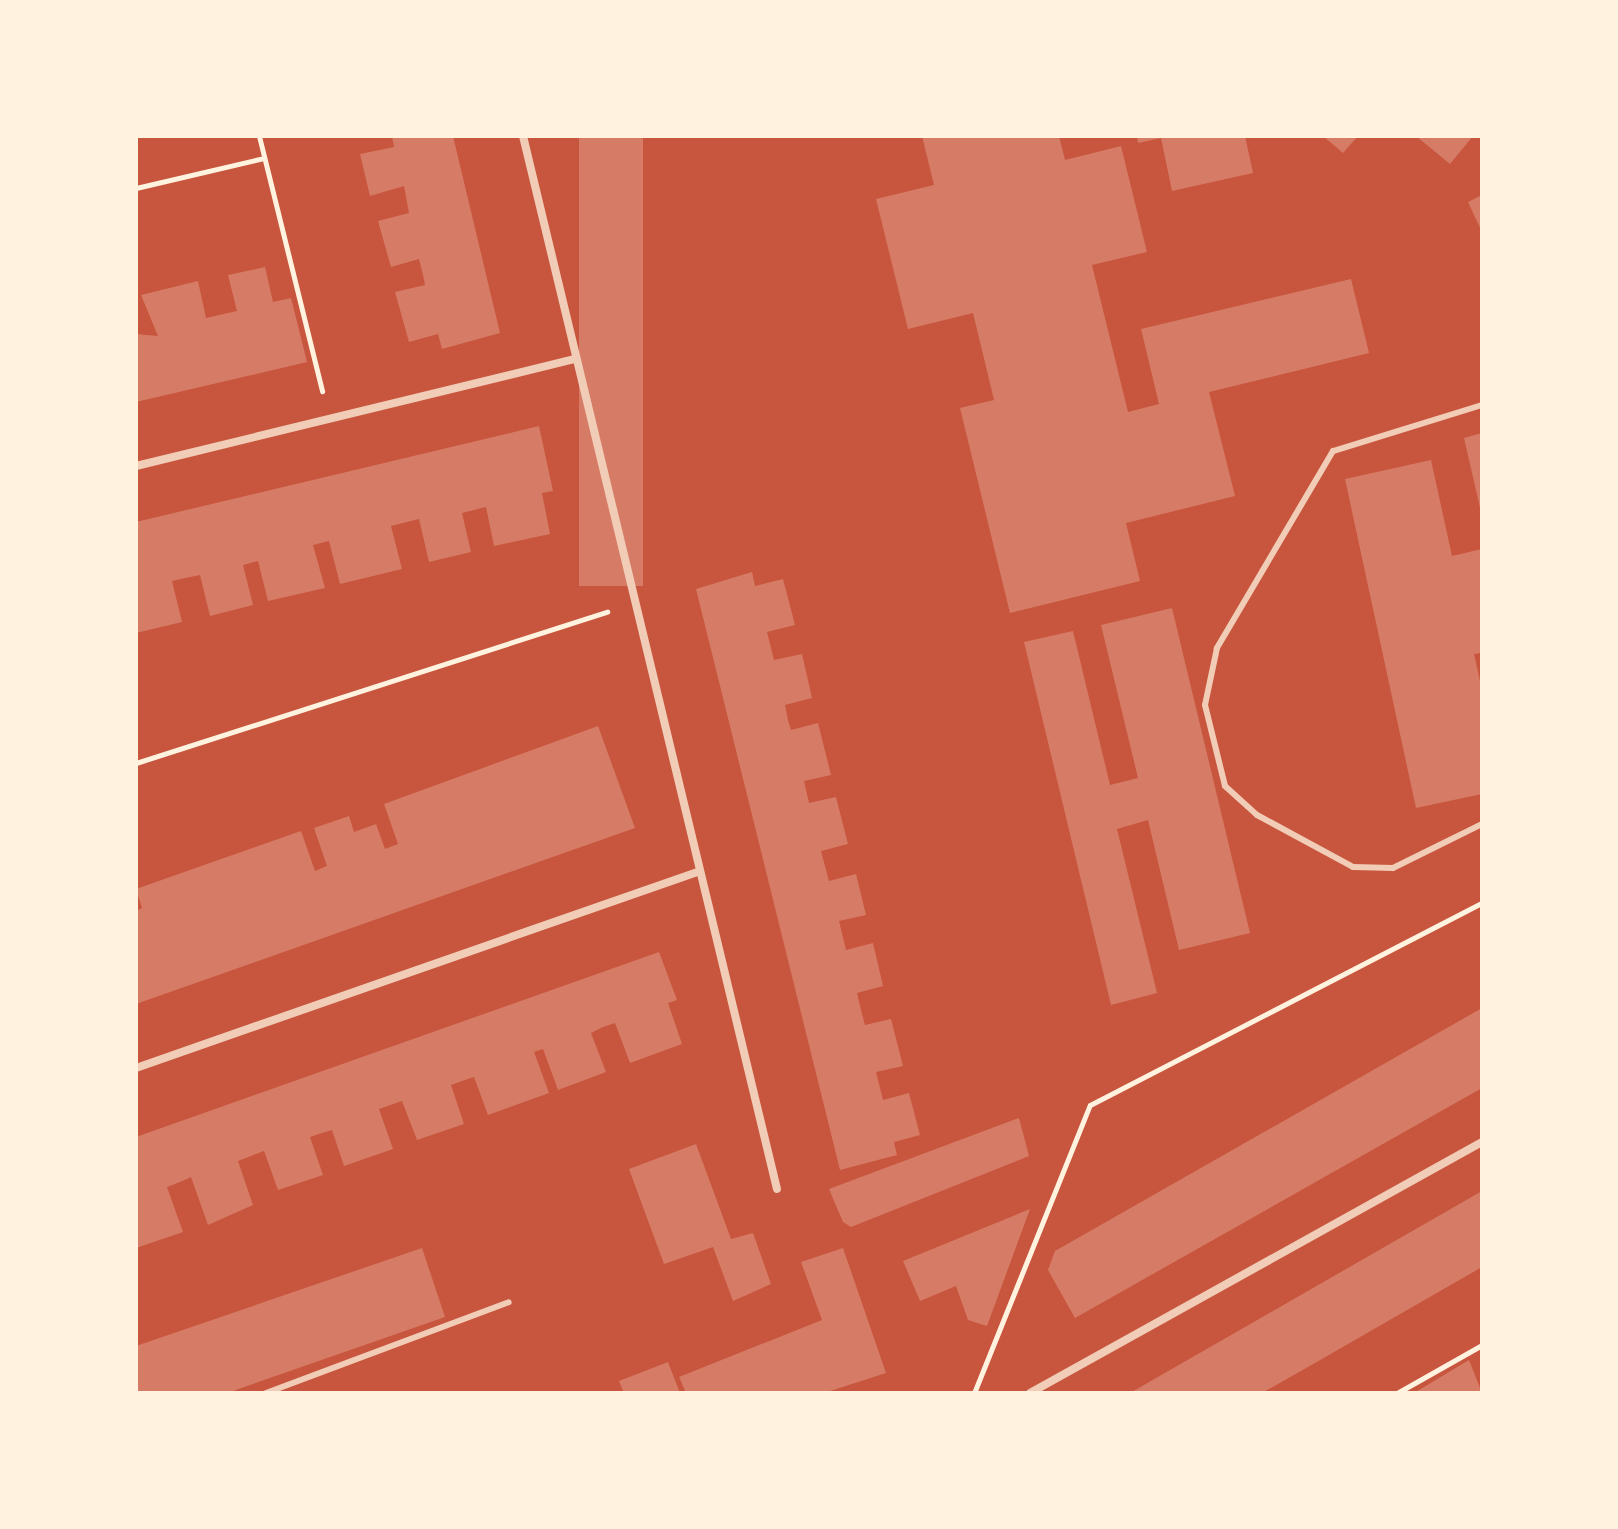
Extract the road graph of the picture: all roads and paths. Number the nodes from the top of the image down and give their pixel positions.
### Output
1 (259, 136) edge
2 (523, 136) edge
3 (264, 157) junction
4 (136, 188) edge
5 (576, 359) junction
6 (1482, 405) edge
7 (330, 422) junction
8 (136, 466) edge
9 (635, 602) junction
10 (136, 763) edge
11 (1482, 824) edge
12 (700, 871) junction
13 (1482, 903) edge
14 (136, 1068) edge
15 (1482, 1142) edge
16 (777, 1189) dead end
17 (509, 1302) dead end
18 (1482, 1345) edge
19 (266, 1393) edge
20 (974, 1393) edge
21 (1030, 1393) edge
22 (1397, 1393) edge

1 - 3 path
2 - 5 street
3 - 4 path
3 - 7 path
5 - 7 street
5 - 9 street
6 - 11 lane
7 - 8 street
9 - 10 path
9 - 12 street
12 - 14 street
12 - 16 street
13 - 20 path
15 - 21 street
17 - 19 lane
18 - 22 path

